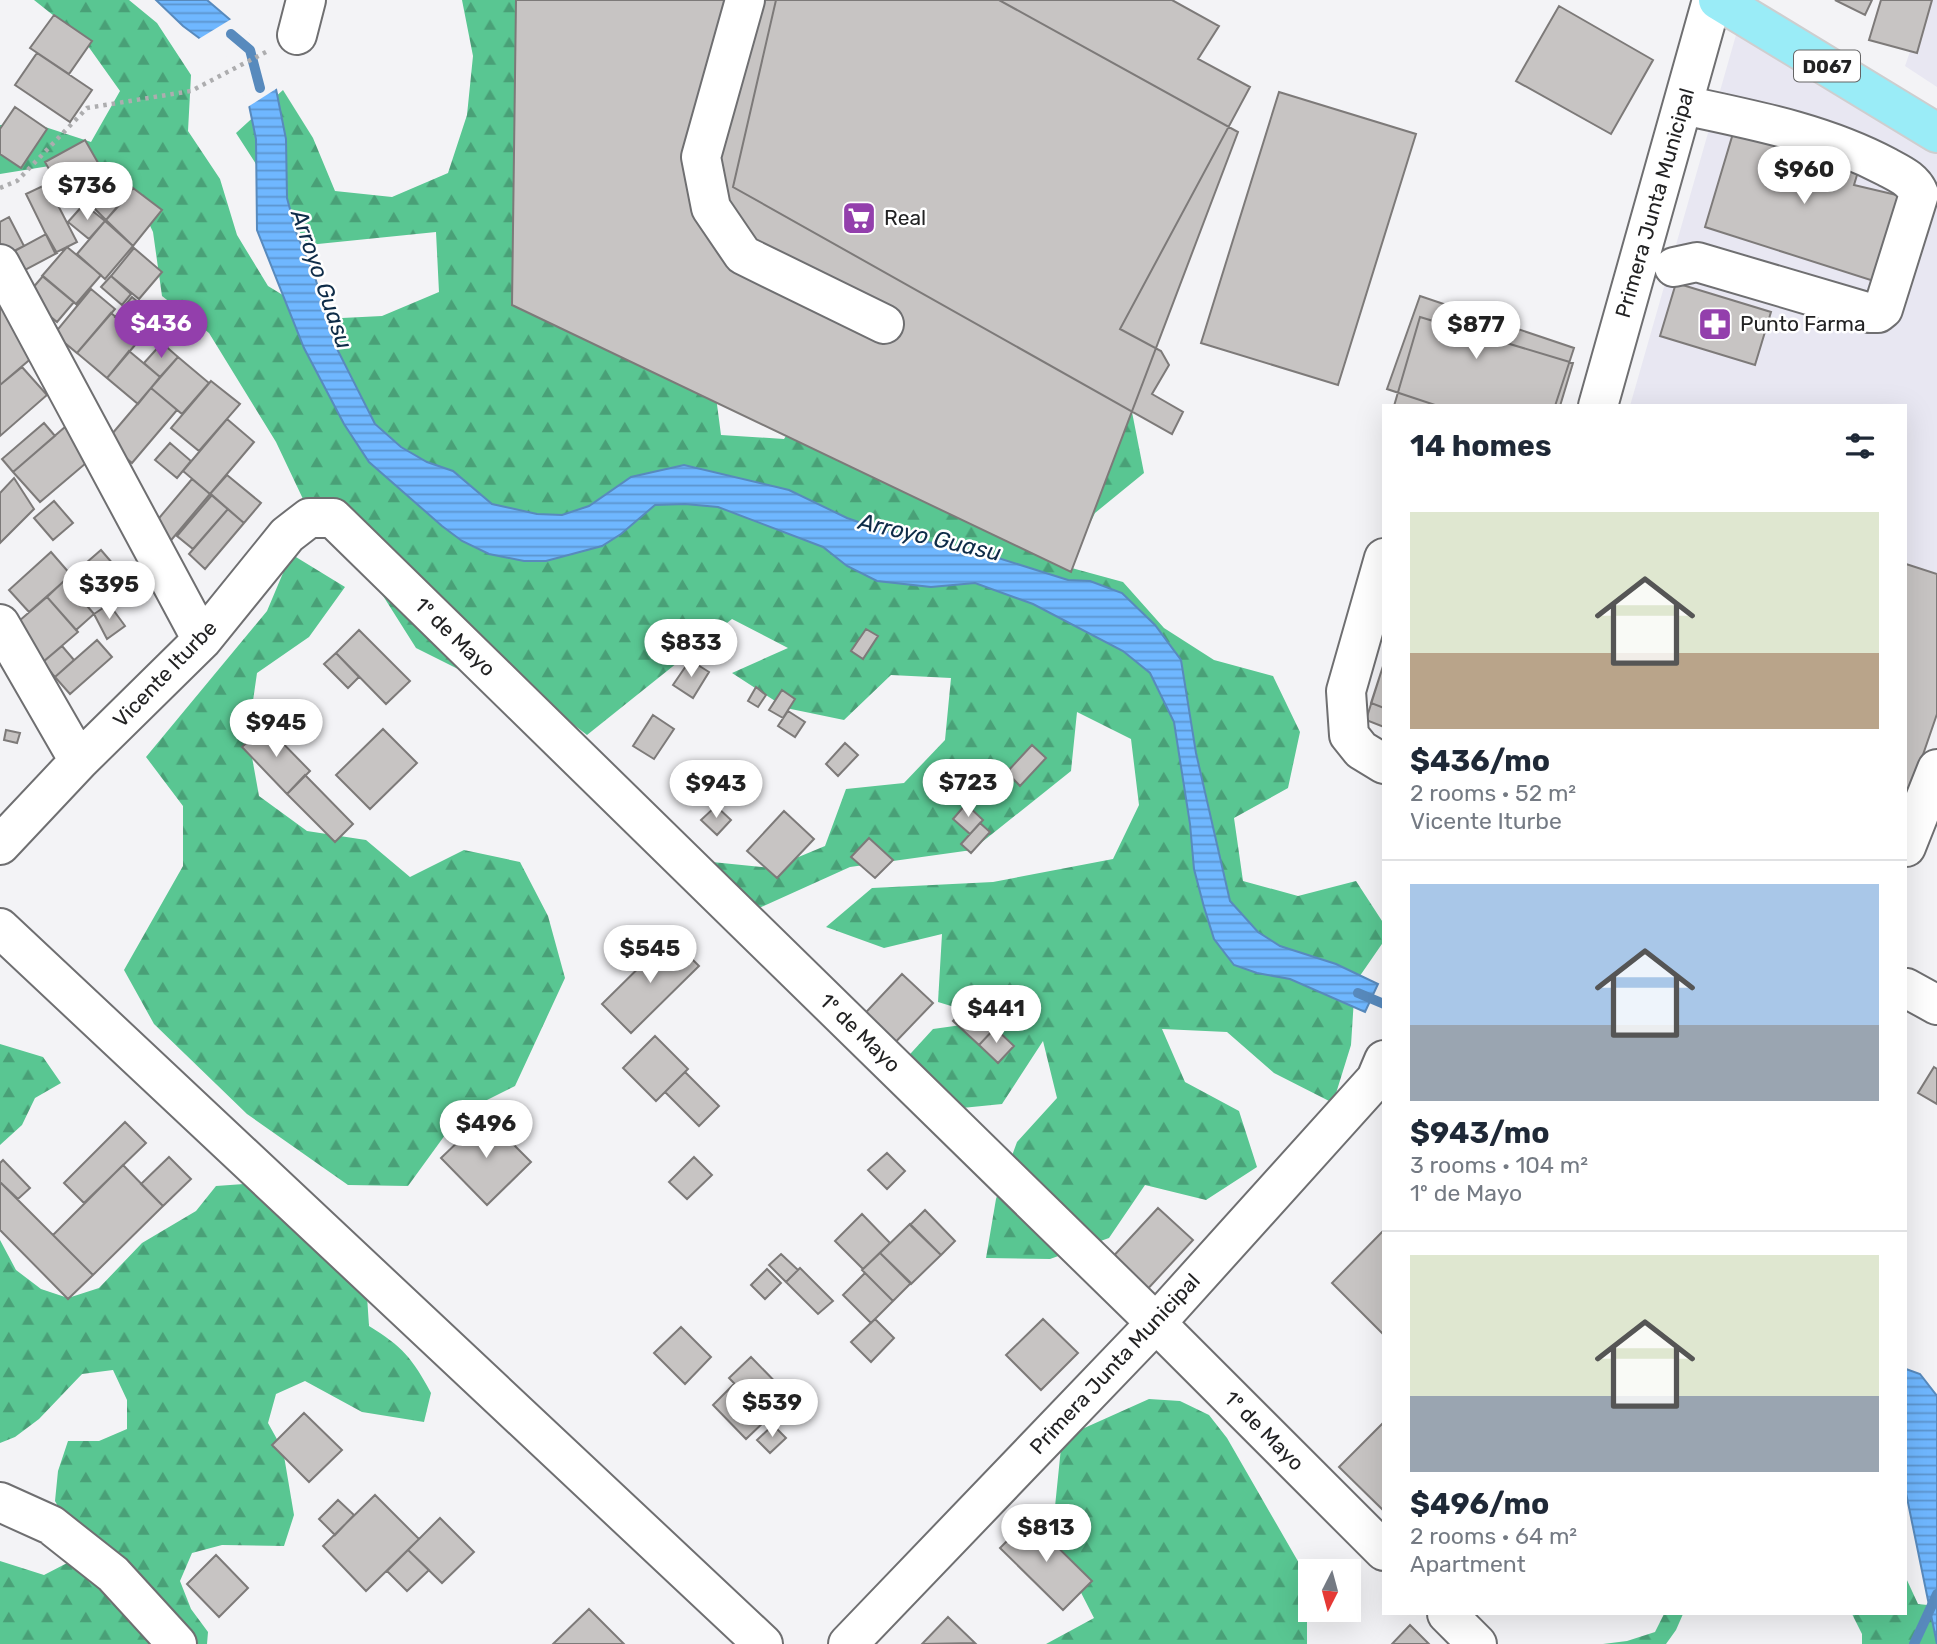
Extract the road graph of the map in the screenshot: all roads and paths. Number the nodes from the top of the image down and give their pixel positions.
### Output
1 (745, 0) edge
2 (1715, 0) edge
3 (302, 17) edge
4 (1683, 104) junction
5 (1937, 132) edge
6 (0, 188) edge
7 (0, 264) edge
8 (1674, 267) dead end
9 (884, 324) dead end
10 (1599, 404) edge
11 (333, 518) joint
12 (1382, 565) edge
13 (0, 624) edge
14 (202, 640) junction
15 (79, 761) junction
16 (1382, 763) edge
17 (1937, 769) edge
18 (1907, 844) edge
19 (0, 845) edge
20 (0, 928) edge
21 (1907, 989) edge
22 (1937, 1005) edge
23 (1380, 1070) edge
24 (1156, 1323) junction
25 (0, 1502) edge
26 (1382, 1549) edge
27 (1448, 1615) edge
28 (177, 1644) edge
29 (763, 1644) edge
30 (848, 1644) edge
31 (1477, 1644) edge

1 - 9 street
2 - 4 street, Primera Junta Municipal
2 - 5 main road, D067
3 - 6 path
4 - 8 street
4 - 10 street, Primera Junta Municipal
7 - 14 street
11 - 14 street, Vicente Iturbe
11 - 24 street, 1º de Mayo
12 - 16 street
13 - 15 street
14 - 15 street, Vicente Iturbe
15 - 19 street, Vicente Iturbe
17 - 18 street
20 - 29 street
21 - 22 street
23 - 24 street, Primera Junta Municipal
24 - 26 street, 1º de Mayo
24 - 30 street, Primera Junta Municipal
25 - 28 street
27 - 31 street

